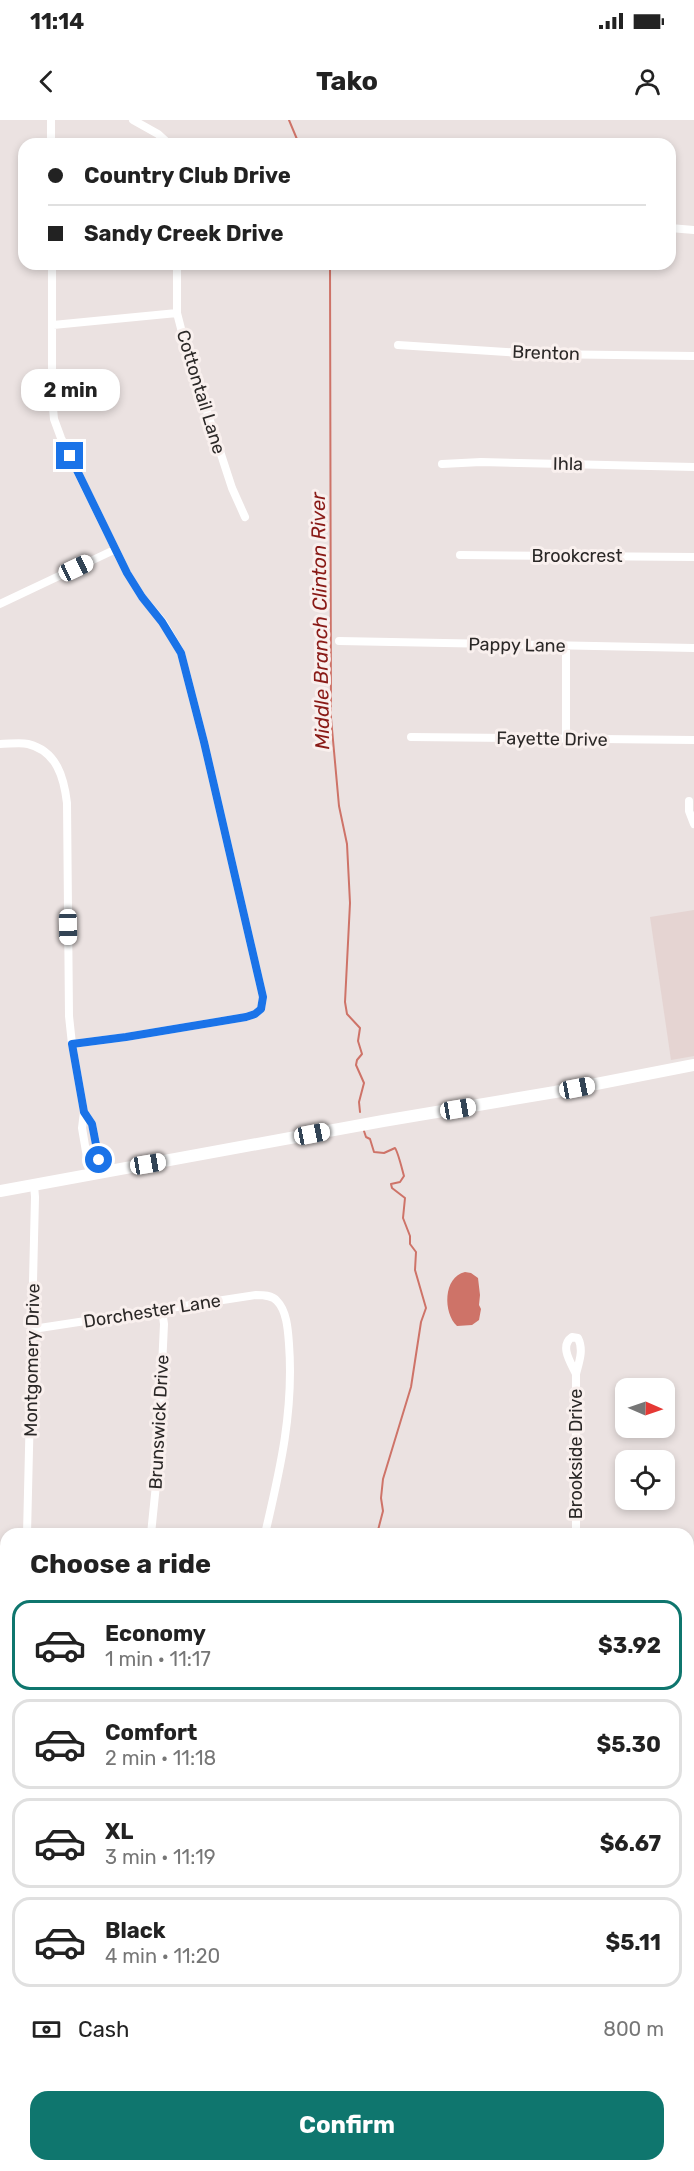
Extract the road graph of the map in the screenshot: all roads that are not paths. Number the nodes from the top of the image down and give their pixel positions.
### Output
1 (51, 120) edge
2 (133, 120) edge
3 (51, 138) edge
4 (162, 138) edge
5 (676, 228) edge
6 (694, 230) edge
7 (52, 270) edge
8 (177, 270) edge
9 (177, 313) junction
10 (53, 325) junction
11 (398, 345) dead end
12 (694, 356) edge
13 (442, 464) dead end
14 (694, 467) edge
15 (245, 517) dead end
16 (114, 550) junction
17 (460, 555) dead end
18 (694, 557) edge
19 (0, 604) edge
20 (339, 641) dead end
21 (566, 646) junction
22 (694, 648) edge
23 (411, 737) dead end
24 (566, 739) junction
25 (694, 740) edge
26 (0, 744) edge
27 (689, 801) dead end
28 (694, 824) edge
29 (72, 1044) junction
30 (694, 1065) edge
31 (96, 1174) junction
32 (34, 1185) junction
33 (0, 1191) edge
34 (162, 1310) junction
35 (33, 1329) junction
36 (576, 1374) dead end
37 (27, 1528) edge
38 (152, 1528) edge
39 (266, 1528) edge
40 (576, 1528) edge

1 - 3 street
2 - 4 street
5 - 6 street
7 - 10 street
8 - 9 street, Cottontail Lane
9 - 10 street
9 - 15 street, Cottontail Lane
10 - 16 street
11 - 12 street, Brenton
13 - 14 street, Ihla
16 - 19 street
16 - 29 street
17 - 18 street, Brookcrest
20 - 21 street, Pappy Lane
21 - 22 street, Pappy Lane
21 - 24 street
23 - 24 street, Fayette Drive
24 - 25 street, Fayette Drive
26 - 29 street
27 - 28 street
29 - 31 street
30 - 31 street
31 - 32 street
32 - 33 street
32 - 35 street, Montgomery Drive
34 - 35 street, Dorchester Lane
34 - 38 street, Brunswick Drive
34 - 39 street, Dorchester Lane
35 - 37 street, Montgomery Drive
36 - 40 street, Brookside Drive

